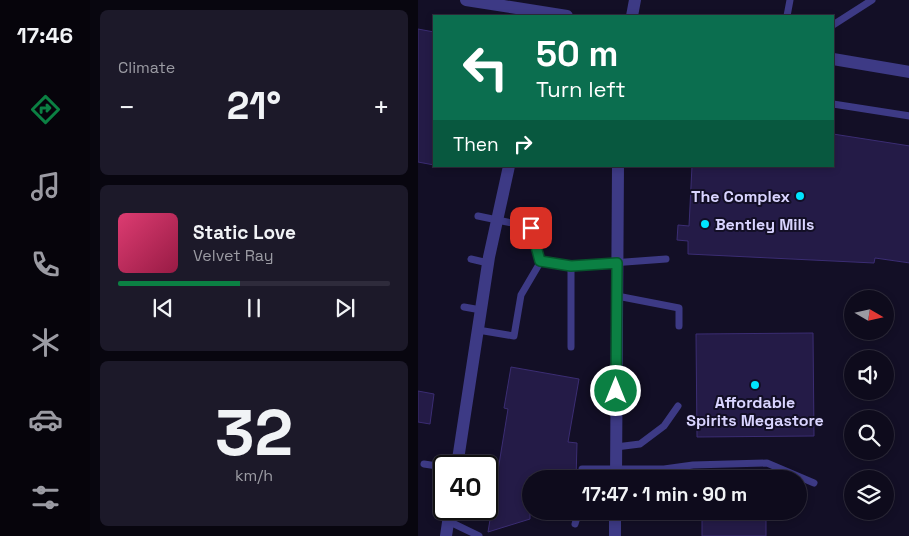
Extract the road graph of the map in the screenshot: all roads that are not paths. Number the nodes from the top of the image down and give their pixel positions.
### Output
1 (466, 0) edge
2 (635, 0) edge
3 (790, 0) edge
4 (872, 0) edge
5 (546, 15) edge
6 (632, 15) edge
7 (787, 15) edge
8 (834, 24) edge
9 (834, 59) edge
10 (910, 72) edge
11 (834, 104) edge
12 (910, 116) edge
13 (509, 167) edge
14 (618, 167) edge
15 (478, 216) dead end
16 (497, 220) junction
17 (471, 259) dead end
18 (666, 259) dead end
19 (540, 261) junction
20 (488, 263) junction
21 (617, 263) junction
22 (571, 266) junction
23 (617, 296) junction
24 (464, 307) dead end
25 (481, 310) junction
26 (679, 326) dead end
27 (478, 330) junction
28 (571, 347) dead end
29 (678, 406) dead end
30 (616, 447) junction
31 (459, 455) edge
32 (424, 464) dead end
33 (433, 465) edge
34 (616, 470) edge
35 (654, 470) edge
36 (782, 470) edge
37 (807, 480) edge
38 (814, 483) dead end
39 (448, 520) edge
40 (456, 520) edge
41 (576, 520) edge
42 (615, 520) edge
43 (575, 524) dead end
44 (446, 536) edge
45 (478, 536) edge
46 (615, 536) edge

1 - 5 street
2 - 6 street
3 - 7 lane
4 - 8 lane
9 - 10 street
11 - 12 lane
13 - 16 street
14 - 21 street
15 - 16 lane
16 - 19 lane
16 - 20 street
17 - 20 lane
18 - 21 lane
19 - 22 lane
19 - 27 lane
20 - 25 street
21 - 22 lane
21 - 23 street
22 - 28 lane
23 - 26 lane
23 - 30 street
24 - 25 lane
25 - 27 street
27 - 31 street
29 - 30 lane
30 - 34 street
32 - 33 lane
35 - 36 lane
37 - 38 lane
39 - 44 street
40 - 45 lane
41 - 43 lane
42 - 46 street

